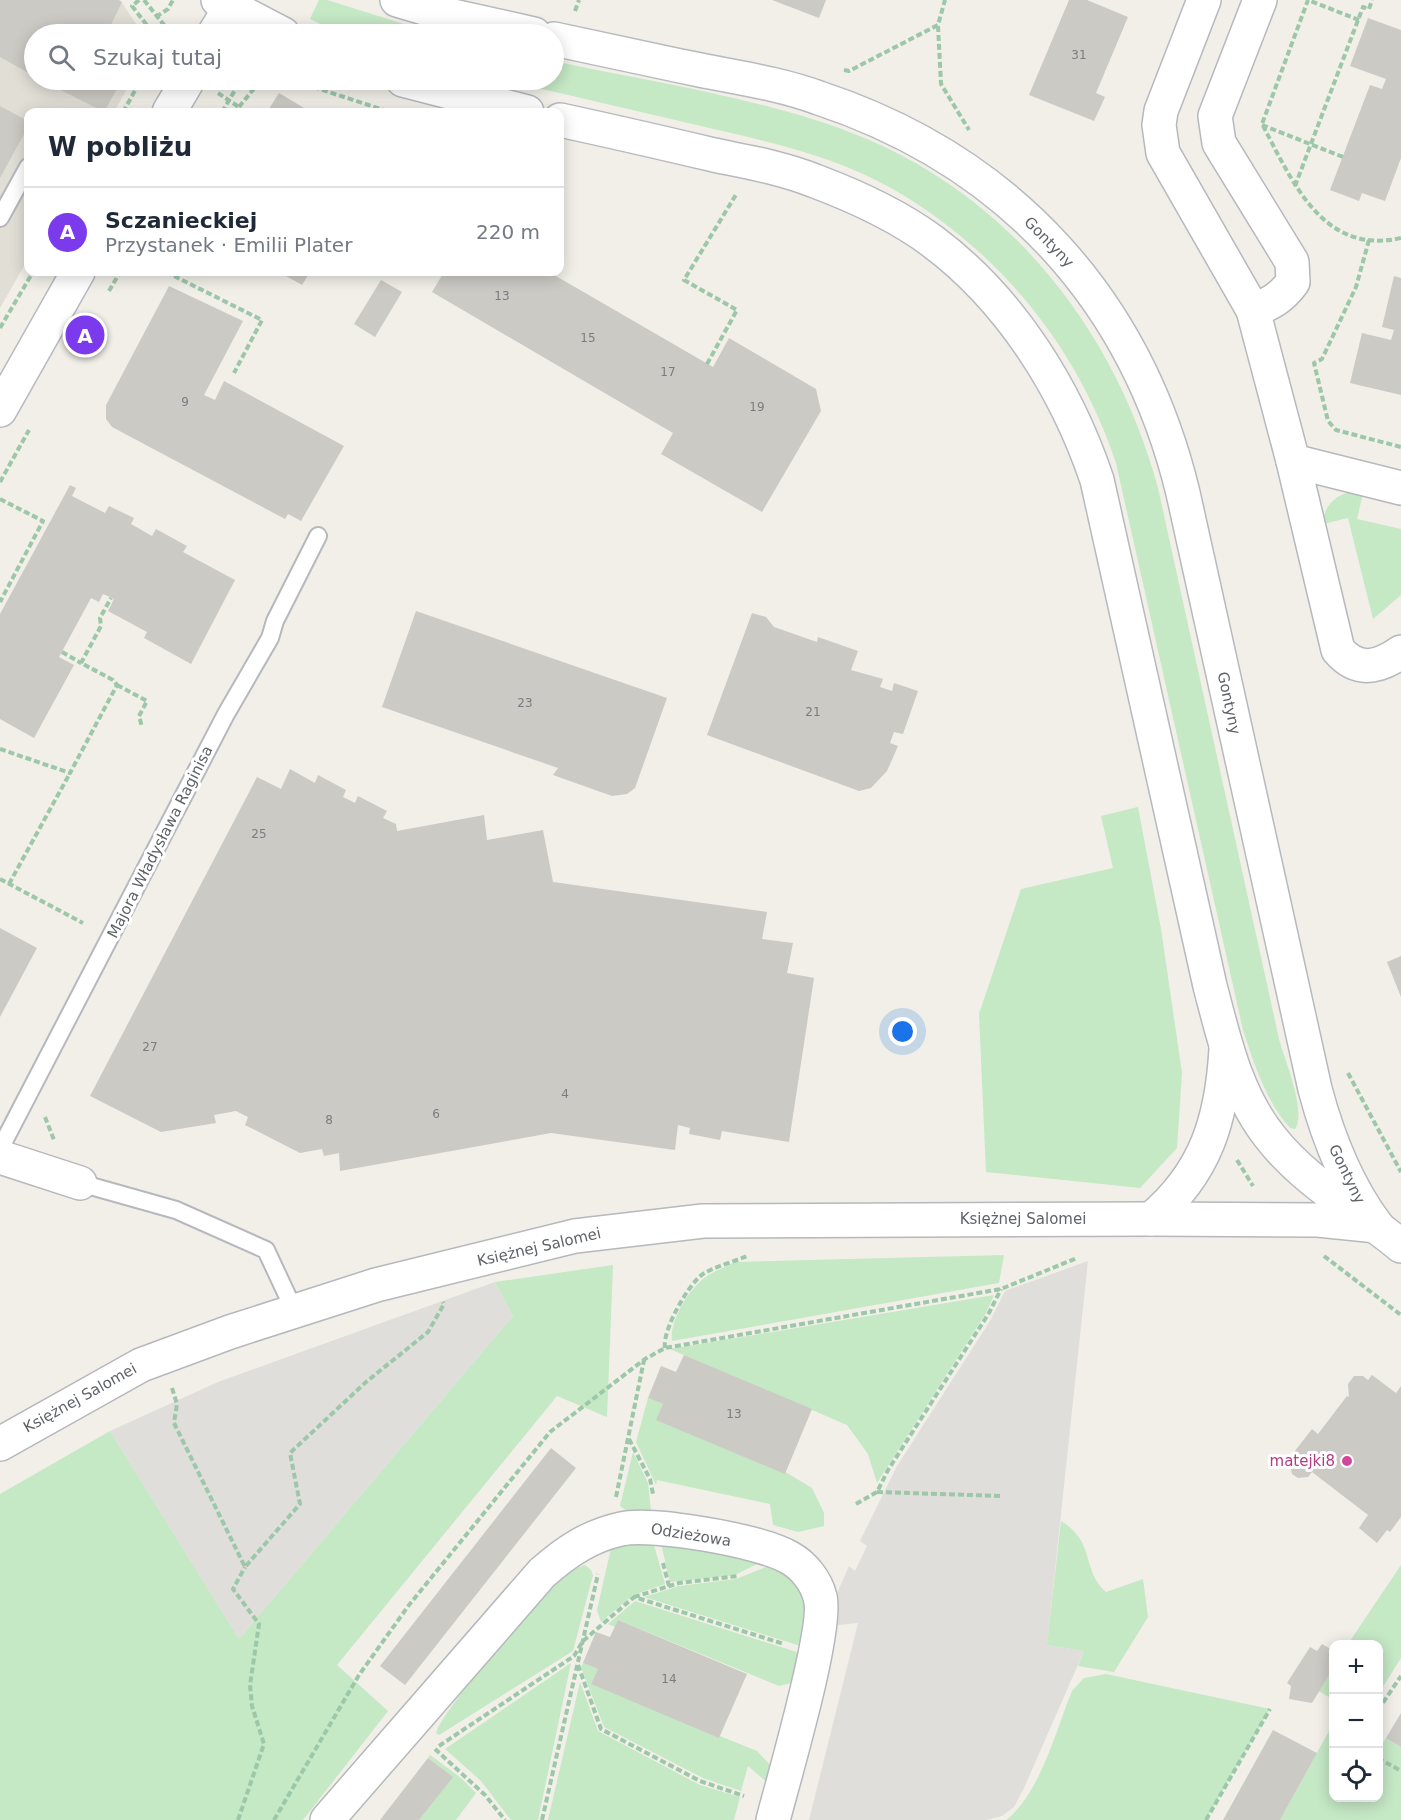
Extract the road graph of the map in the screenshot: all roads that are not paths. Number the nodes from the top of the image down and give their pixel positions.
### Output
1 (397, 0) edge
2 (1204, 0) edge
3 (1260, 0) edge
4 (224, 10) edge
5 (258, 24) edge
6 (489, 24) edge
7 (564, 27) edge
8 (197, 90) edge
9 (442, 90) edge
10 (174, 108) edge
11 (512, 108) edge
12 (564, 121) edge
13 (24, 174) edge
14 (0, 218) edge
15 (76, 276) edge
16 (1253, 310) junction
17 (0, 410) edge
18 (1293, 461) junction
19 (1401, 488) edge
20 (318, 536) dead end
21 (1401, 652) edge
22 (1226, 1049) junction
23 (0, 1149) edge
24 (0, 1157) edge
25 (80, 1183) joint
26 (1150, 1219) junction
27 (1389, 1236) edge
28 (294, 1310) junction
29 (0, 1444) edge
30 (774, 1819) edge
31 (327, 1820) edge

1 - 6 street
2 - 16 street
3 - 16 street
4 - 5 street
7 - 27 street, Gontyny
8 - 10 street
9 - 11 street
12 - 22 street, Gontyny
13 - 14 lane
15 - 17 street
16 - 18 street
18 - 19 street
18 - 21 street
20 - 23 lane, Majora Władysława Raginisa
22 - 26 street
22 - 27 street, Gontyny
24 - 25 street
25 - 28 lane
26 - 27 street, Księżnej Salomei
26 - 28 street, Księżnej Salomei
28 - 29 street, Księżnej Salomei
30 - 31 street, Odzieżowa

